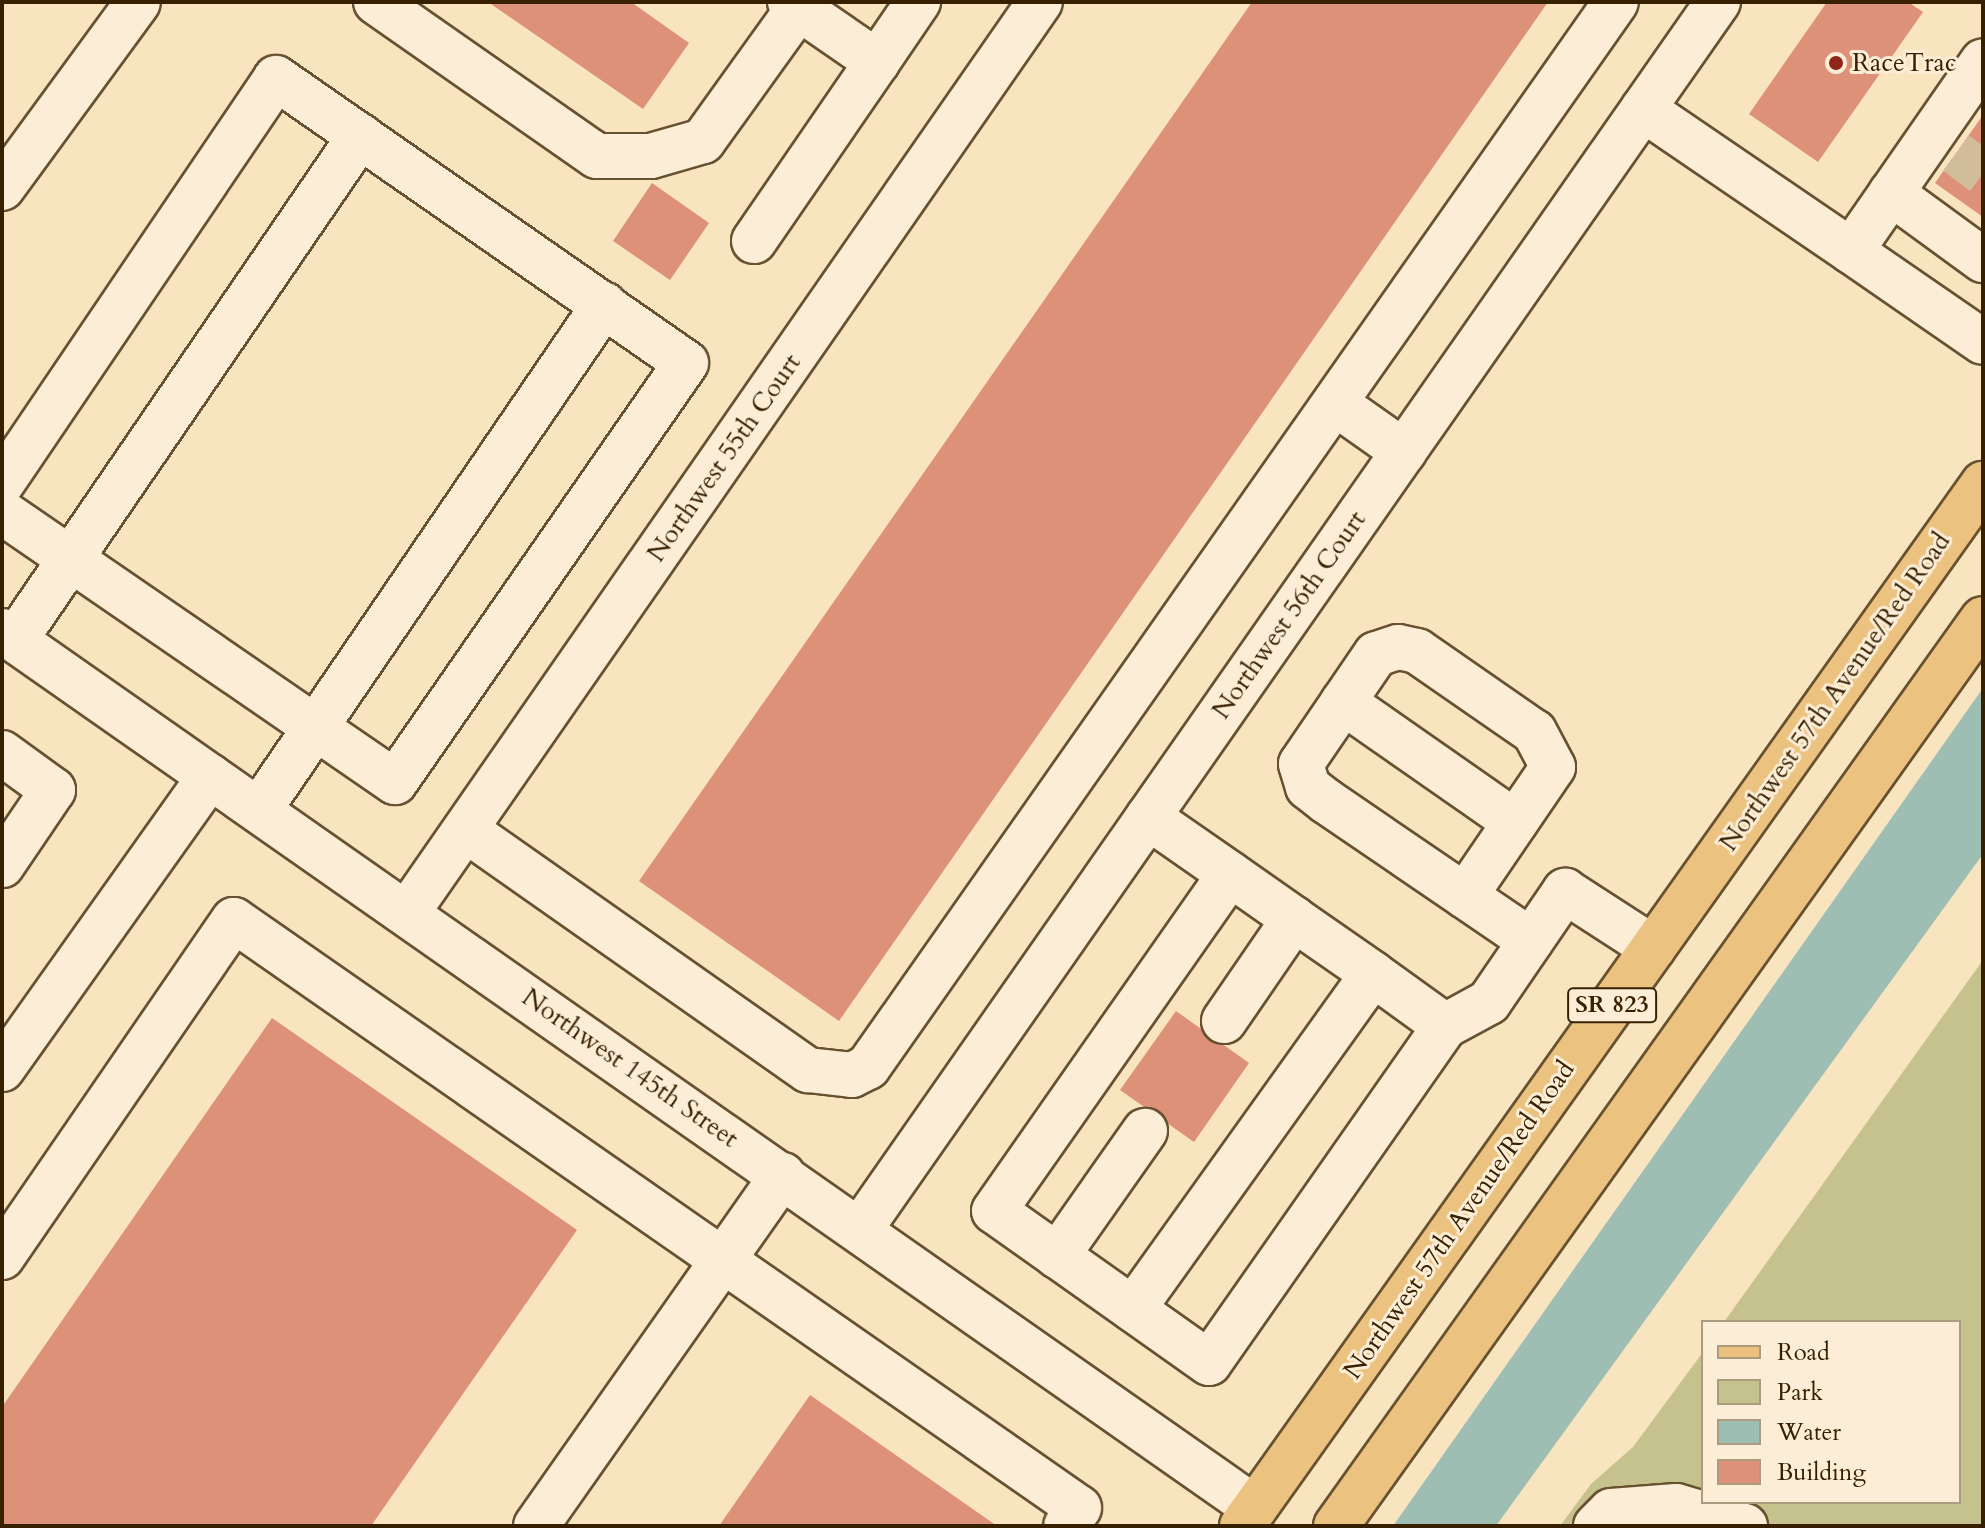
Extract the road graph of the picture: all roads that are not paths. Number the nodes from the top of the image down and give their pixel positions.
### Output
1 (138, 2) edge
2 (376, 2) edge
3 (918, 2) edge
4 (1040, 2) edge
5 (1616, 2) edge
6 (1718, 2) edge
7 (797, 4) edge
8 (877, 62) junction
9 (1975, 88) edge
10 (1643, 109) junction
11 (360, 136) junction
12 (2, 188) edge
13 (1891, 193) junction
14 (754, 241) dead end
15 (1851, 251) junction
16 (1983, 260) edge
17 (604, 305) junction
18 (1983, 342) edge
19 (1336, 404) junction
20 (1404, 452) junction
21 (2, 483) edge
22 (1983, 484) edge
23 (2, 512) edge
24 (67, 557) junction
25 (1983, 619) edge
26 (8, 636) edge
27 (1343, 702) junction
28 (315, 727) junction
29 (2, 753) edge
30 (210, 776) junction
31 (259, 810) junction
32 (1148, 817) junction
33 (1515, 822) junction
34 (466, 830) junction
35 (2, 865) edge
36 (1230, 874) junction
37 (1465, 896) junction
38 (407, 913) junction
39 (1294, 919) junction
40 (1531, 941) junction
41 (1653, 948) junction
42 (1373, 974) junction
43 (1224, 1021) dead end
44 (1445, 1026) junction
45 (2, 1069) edge
46 (1145, 1131) dead end
47 (783, 1175) junction
48 (861, 1228) junction
49 (1057, 1256) junction
50 (2, 1257) edge
51 (723, 1261) junction
52 (1133, 1309) junction
53 (1258, 1520) edge
54 (536, 1526) edge
55 (1066, 1526) edge
56 (1336, 1526) edge
57 (1596, 1526) edge
58 (1745, 1526) edge

1 - 12 street
2 - 7 street
3 - 8 street
4 - 34 street, Northwest 55th Court
5 - 19 street
6 - 10 street, Northwest 56th Court
7 - 8 street
8 - 14 street
9 - 13 street
10 - 15 street
10 - 20 street, Northwest 56th Court
11 - 17 street
11 - 21 street
11 - 24 street
13 - 15 street
13 - 16 street
15 - 18 street
17 - 28 street
17 - 28 street
19 - 20 street
19 - 34 street
20 - 32 street, Northwest 56th Court
22 - 41 main road, Northwest 57th Avenue/Red Road / SR 823
23 - 24 street
24 - 26 street
24 - 28 street
25 - 56 main road, SR 823
26 - 30 street, Northwest 145th Street
27 - 33 street
27 - 33 street
27 - 37 street
28 - 31 street
29 - 35 street
30 - 31 street, Northwest 145th Street
30 - 45 street
31 - 38 street, Northwest 145th Street
32 - 36 street
32 - 48 street, Northwest 56th Court
33 - 37 street
34 - 38 street, Northwest 55th Court
36 - 39 street
36 - 49 street
37 - 40 street
38 - 47 street, Northwest 145th Street
39 - 42 street
39 - 43 street
40 - 41 street
40 - 44 street
41 - 53 main road, Northwest 57th Avenue/Red Road / SR 823
42 - 44 street
42 - 52 street
44 - 52 street
46 - 49 street
47 - 48 street, Northwest 145th Street
47 - 51 street
48 - 53 street, Northwest 145th Street
49 - 52 street
50 - 51 street
51 - 54 street
51 - 55 street
57 - 58 street

